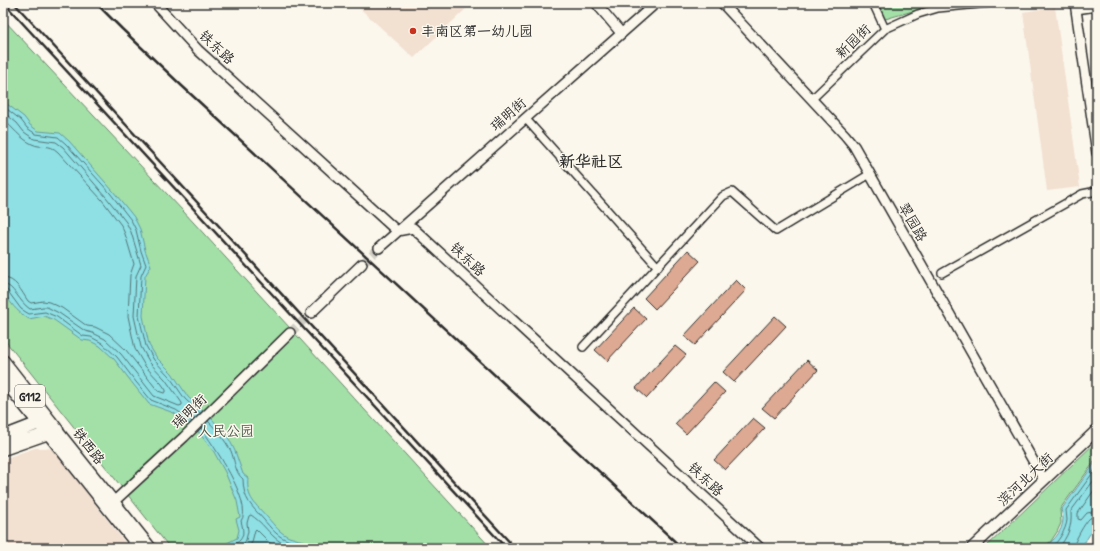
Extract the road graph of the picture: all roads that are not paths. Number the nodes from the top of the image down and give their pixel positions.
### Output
1 (155, 3) edge
2 (596, 3) edge
3 (656, 3) edge
4 (722, 3) edge
5 (873, 3) edge
6 (990, 3) edge
7 (937, 5) edge
8 (1076, 7) edge
9 (1097, 7) edge
10 (885, 29) junction
11 (621, 33) junction
12 (812, 99) junction
13 (526, 118) junction
14 (1097, 153) edge
15 (870, 174) junction
16 (1097, 191) edge
17 (397, 231) junction
18 (380, 248) tunnel mouth
19 (362, 264) tunnel mouth
20 (658, 268) junction
21 (942, 273) dead end
22 (311, 313) tunnel mouth
23 (290, 333) tunnel mouth
24 (583, 347) dead end
25 (3, 361) edge
26 (3, 378) edge
27 (44, 421) junction
28 (1097, 430) edge
29 (52, 432) junction
30 (3, 437) edge
31 (3, 450) edge
32 (1044, 480) junction
33 (110, 505) junction
34 (138, 548) edge
35 (151, 548) edge
36 (760, 548) edge
37 (972, 548) edge

1 - 17 street, 铁东路
2 - 11 street
3 - 11 street, 瑞明街
4 - 12 street, 翠园路
5 - 10 street
6 - 7 street, 新园街
7 - 10 street, 新园街
8 - 9 street
8 - 14 street
10 - 12 street, 新园街
11 - 13 street, 瑞明街
12 - 15 street, 翠园路
13 - 17 street, 瑞明街
13 - 20 street
15 - 20 street
15 - 32 street, 翠园路
16 - 21 street
17 - 18 street, 瑞明街
17 - 36 street, 铁东路
19 - 22 street
20 - 24 street
23 - 33 street, 瑞明街
25 - 27 highway, 铁西路 / G112
26 - 27 highway, 铁西路 / G112
27 - 29 highway, 铁西路
27 - 30 highway, G112
28 - 32 main road, 滨河北大街
29 - 31 highway
29 - 33 main road, 铁西路
32 - 37 main road, 滨河北大街
33 - 34 main road, 铁西路
33 - 35 main road, 铁西路

